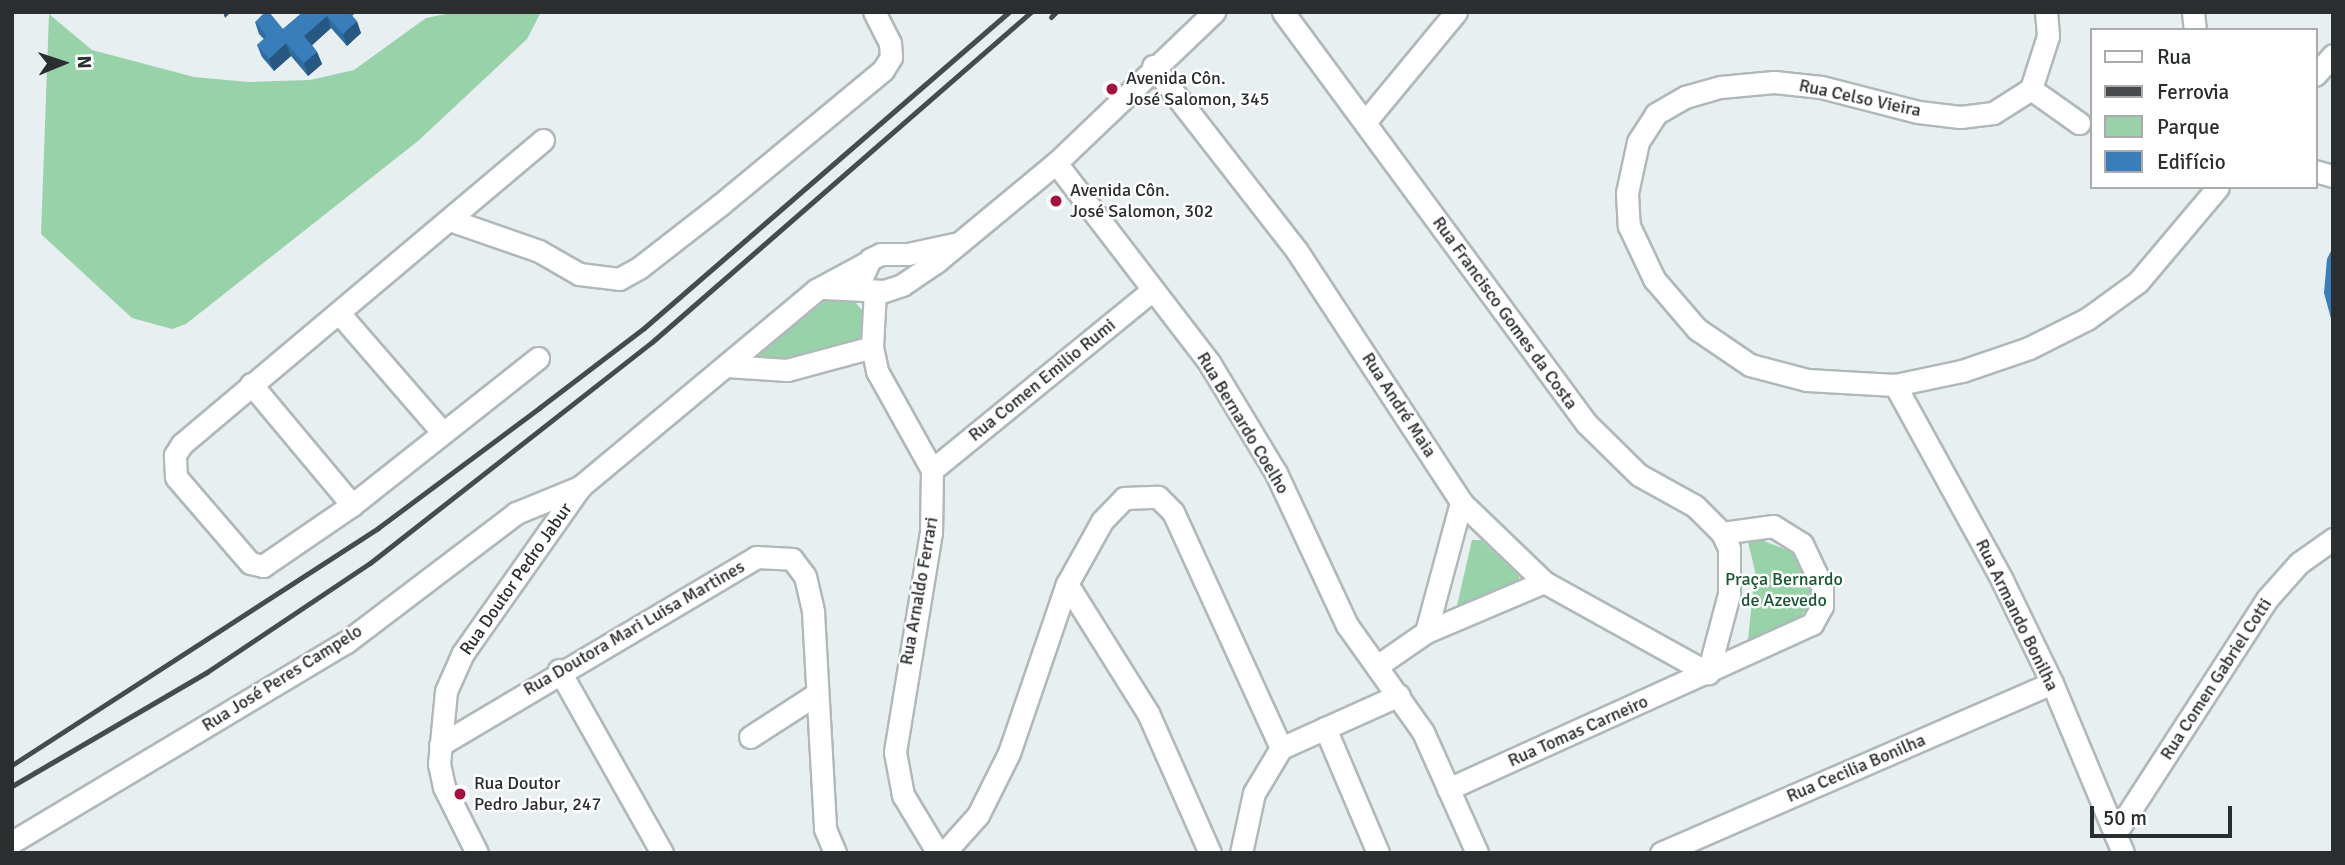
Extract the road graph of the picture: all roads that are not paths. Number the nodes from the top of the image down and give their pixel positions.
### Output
1 (874, 12) edge
2 (1214, 12) edge
3 (1283, 12) edge
4 (1456, 12) edge
5 (2046, 12) edge
6 (2333, 55) edge
7 (1153, 66) junction
8 (2317, 73) edge
9 (2031, 89) junction
10 (1365, 121) junction
11 (2079, 123) dead end
12 (543, 140) dead end
13 (1056, 163) junction
14 (2216, 189) edge
15 (450, 220) junction
16 (956, 244) junction
17 (908, 254) junction
18 (866, 263) junction
19 (909, 280) junction
20 (816, 290) junction
21 (872, 290) junction
22 (1153, 290) junction
23 (339, 313) junction
24 (872, 347) junction
25 (538, 358) dead end
26 (727, 366) junction
27 (251, 384) junction
28 (1895, 386) junction
29 (442, 432) junction
30 (932, 470) junction
31 (582, 486) junction
32 (1461, 502) junction
33 (352, 505) junction
34 (1722, 533) junction
35 (2333, 539) edge
36 (1544, 582) junction
37 (1067, 584) junction
38 (1426, 632) junction
39 (1377, 666) junction
40 (559, 670) junction
41 (1709, 673) junction
42 (2052, 683) junction
43 (815, 695) junction
44 (1399, 695) junction
45 (1325, 729) junction
46 (750, 737) dead end
47 (440, 745) junction
48 (1281, 748) junction
49 (1448, 789) junction
50 (12, 842) edge
51 (2119, 844) edge
52 (477, 853) edge
53 (662, 853) edge
54 (835, 853) edge
55 (938, 853) edge
56 (944, 853) edge
57 (1210, 853) edge
58 (1241, 853) edge
59 (1378, 853) edge
60 (1477, 853) edge
61 (1661, 853) edge

1 - 15 street
2 - 7 street
3 - 10 street, Rua Francisco Gomes da Costa
4 - 10 street
5 - 9 street
6 - 8 street
7 - 13 street
7 - 32 street, Rua André Maia
9 - 11 street
9 - 28 street, Rua Celso Vieira
10 - 34 street, Rua Francisco Gomes da Costa
12 - 15 street
13 - 16 street
13 - 22 street, Rua Bernardo Coelho
14 - 28 street, Rua Celso Vieira
15 - 23 street
16 - 17 street, Rua Doutor Pedro Jabur
16 - 19 street
17 - 18 street, Rua Doutor Pedro Jabur
17 - 19 street
18 - 20 street, Rua Doutor Pedro Jabur
18 - 21 street
19 - 21 street
20 - 21 street
20 - 26 street, Rua Doutor Pedro Jabur
21 - 24 street
22 - 30 street, Rua Comen Emilio Rumi
22 - 39 street, Rua Bernardo Coelho
23 - 27 street
23 - 29 street
24 - 26 street
24 - 30 street
25 - 29 street
26 - 31 street, Rua Doutor Pedro Jabur
27 - 33 street
27 - 33 street
28 - 42 street, Rua Armando Bonilha
29 - 33 street
30 - 55 street, Rua Arnaldo Ferrari
31 - 47 street, Rua Doutor Pedro Jabur
31 - 50 street, Rua José Peres Campelo
32 - 36 street, Rua André Maia
32 - 38 street
34 - 41 street
34 - 41 street
35 - 51 street, Rua Comen Gabriel Cotti
36 - 38 street
36 - 41 street, Rua André Maia
37 - 48 street
37 - 56 street
37 - 57 street
38 - 39 street
39 - 44 street
40 - 43 street, Rua Doutora Mari Luisa Martines
40 - 47 street, Rua Doutora Mari Luisa Martines
40 - 53 street
41 - 49 street, Rua Tomas Carneiro
42 - 51 street, Rua Armando Bonilha
42 - 61 street, Rua Cecilia Bonilha
43 - 46 street
43 - 54 street, Rua Doutora Mari Luisa Martines
44 - 45 street
44 - 49 street
45 - 48 street
45 - 59 street
47 - 52 street, Rua Doutor Pedro Jabur
48 - 58 street
49 - 60 street

